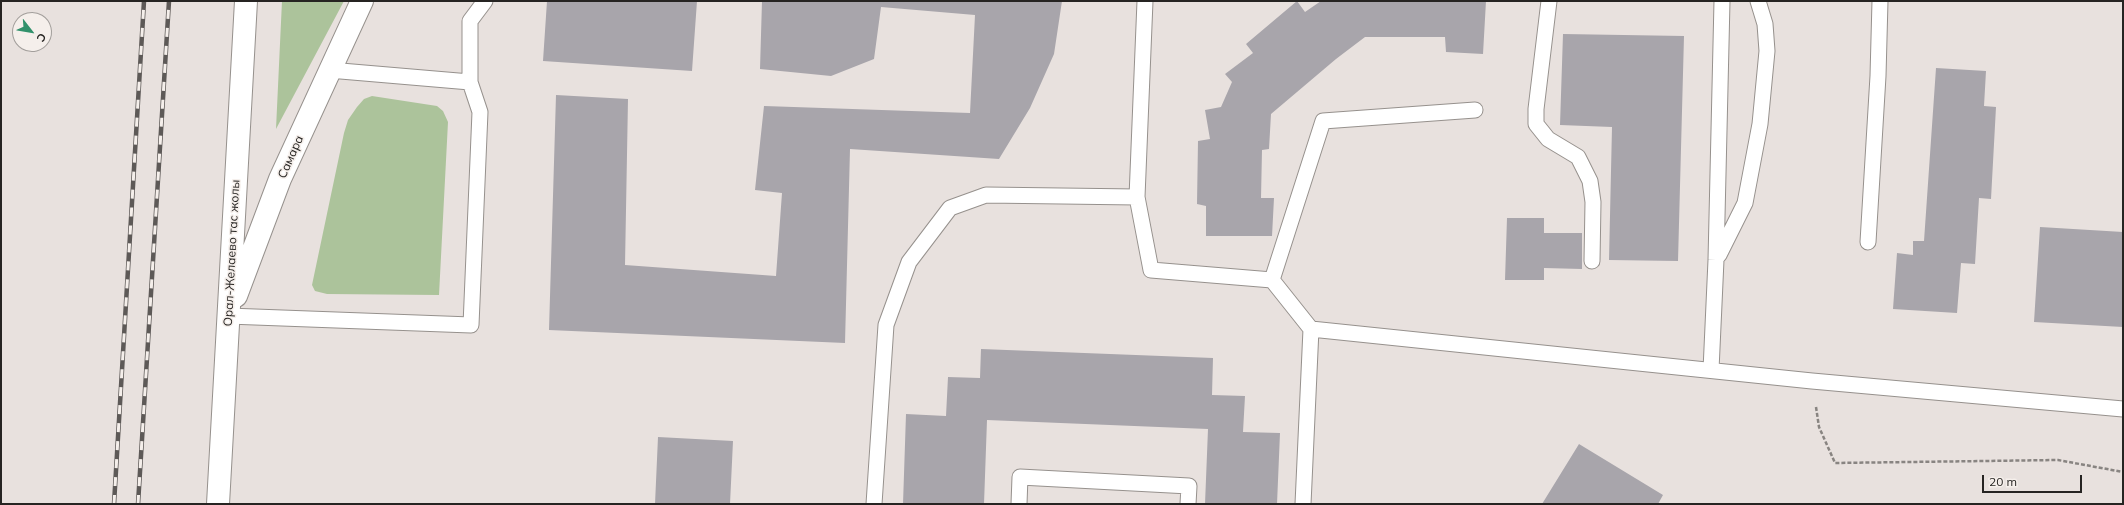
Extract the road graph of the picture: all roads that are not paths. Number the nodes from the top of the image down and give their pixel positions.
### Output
1 (246, 1) edge
2 (362, 1) edge
3 (486, 1) edge
4 (1145, 1) edge
5 (1549, 1) edge
6 (1722, 1) edge
7 (1758, 1) edge
8 (1880, 1) edge
9 (329, 70) junction
10 (470, 82) junction
11 (1475, 110) dead end
12 (1138, 197) junction
13 (1868, 242) dead end
14 (1716, 260) junction
15 (1592, 261) dead end
16 (1272, 280) junction
17 (228, 316) junction
18 (1311, 329) junction
19 (1711, 370) junction
20 (2123, 409) edge
21 (218, 504) edge
22 (874, 504) edge
23 (1019, 504) edge
24 (1188, 504) edge
25 (1303, 504) edge

1 - 17 main road, Орал-Желаево тас жолы
2 - 9 main road, Самара
3 - 10 lane
4 - 12 lane
5 - 15 lane
6 - 14 lane
7 - 14 lane
8 - 13 lane
9 - 10 lane
9 - 17 main road, Самара
10 - 17 lane
11 - 16 lane
12 - 16 lane
12 - 22 lane
14 - 19 lane
16 - 18 lane
17 - 21 main road, Орал-Желаево тас жолы
18 - 19 lane
18 - 25 lane
19 - 20 lane
23 - 24 lane

